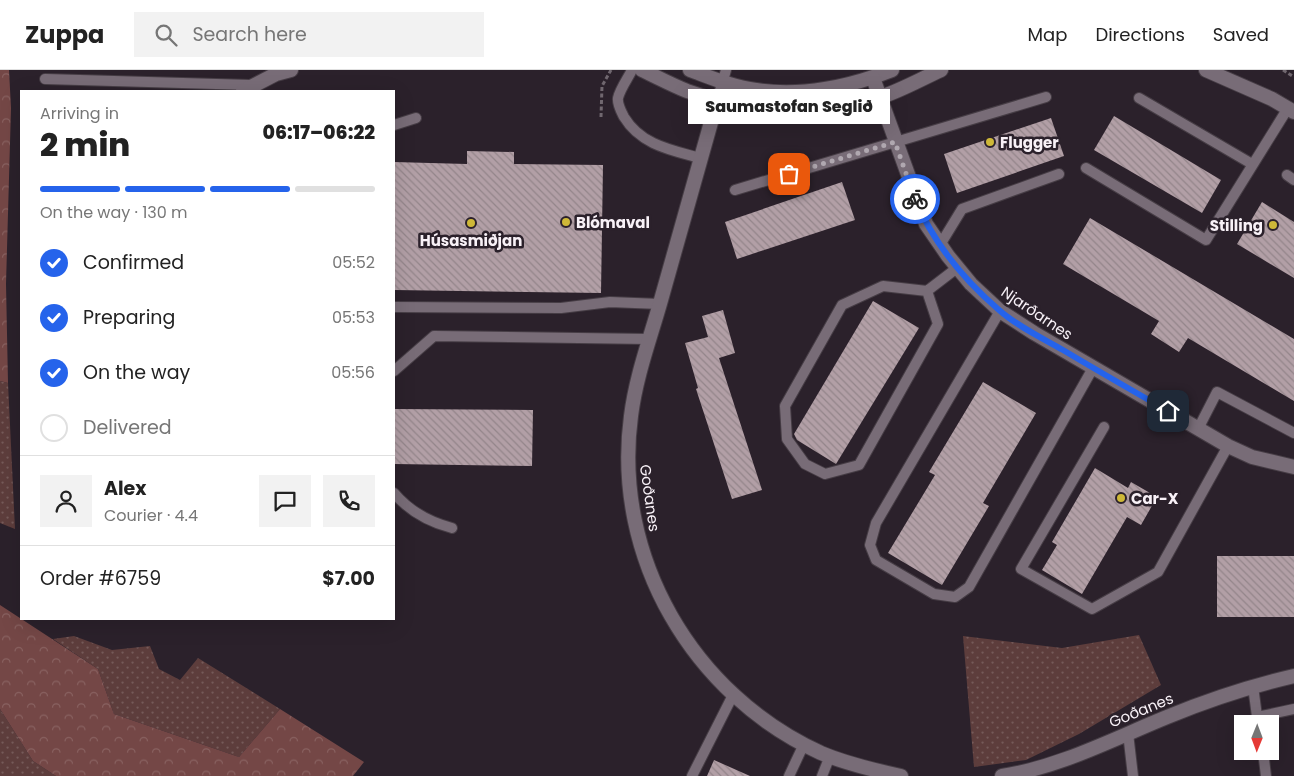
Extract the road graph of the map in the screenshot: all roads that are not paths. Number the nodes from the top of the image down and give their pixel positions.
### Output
1 (291, 70) edge
2 (632, 70) edge
3 (642, 70) edge
4 (690, 70) edge
5 (892, 70) edge
6 (941, 70) edge
7 (1206, 70) edge
8 (724, 76) edge
9 (873, 78) junction
10 (45, 79) dead end
11 (247, 88) edge
12 (1046, 97) dead end
13 (880, 98) junction
14 (1139, 98) dead end
15 (717, 101) junction
16 (1291, 110) edge
17 (416, 118) dead end
18 (395, 126) edge
19 (895, 142) junction
20 (700, 158) junction
21 (1252, 164) junction
22 (1086, 168) dead end
23 (1059, 174) dead end
24 (736, 190) dead end
25 (940, 245) junction
26 (958, 268) junction
27 (927, 291) junction
28 (660, 304) junction
29 (395, 307) edge
30 (1000, 311) junction
31 (649, 339) junction
32 (1093, 368) junction
33 (395, 370) edge
34 (1104, 427) dead end
35 (1198, 429) junction
36 (1294, 433) edge
37 (1228, 446) junction
38 (1294, 467) edge
39 (395, 494) edge
40 (452, 528) dead end
41 (1294, 676) edge
42 (1252, 686) junction
43 (733, 695) junction
44 (1294, 709) edge
45 (1257, 715) edge
46 (1276, 715) edge
47 (1128, 733) junction
48 (804, 744) junction
49 (830, 756) junction
50 (1264, 760) edge
51 (893, 775) edge
52 (692, 776) edge
53 (789, 776) edge
54 (822, 776) edge
55 (1002, 776) edge
56 (1133, 776) edge
57 (1266, 776) edge

1 - 11 street
2 - 20 lane
3 - 15 street
4 - 8 street
5 - 9 street
6 - 13 street
7 - 16 street
8 - 9 street
8 - 15 lane
9 - 13 street, Njarðarnes
10 - 11 lane
12 - 19 lane
13 - 15 street
13 - 19 street, Njarðarnes
14 - 21 lane
15 - 20 street, Goðanes
16 - 21 lane
17 - 18 lane
19 - 24 lane
19 - 25 street, Njarðarnes
20 - 28 street, Goðanes
21 - 22 lane
23 - 25 lane
25 - 26 street, Njarðarnes
26 - 27 lane
26 - 30 street, Njarðarnes
27 - 27 lane
28 - 29 lane
28 - 31 street, Goðanes
30 - 32 street, Njarðarnes
30 - 32 lane
31 - 33 lane
31 - 43 street, Goðanes
32 - 35 street, Njarðarnes
34 - 37 lane
35 - 36 lane
35 - 37 street, Njarðarnes
37 - 38 street, Njarðarnes
39 - 40 lane
41 - 42 street, Goðanes
42 - 45 lane
42 - 47 street, Goðanes
43 - 48 street, Goðanes
43 - 52 lane
44 - 46 lane
47 - 55 street, Goðanes
47 - 56 lane
48 - 49 street, Goðanes
48 - 53 lane
49 - 51 street, Goðanes
49 - 54 lane
50 - 57 lane

